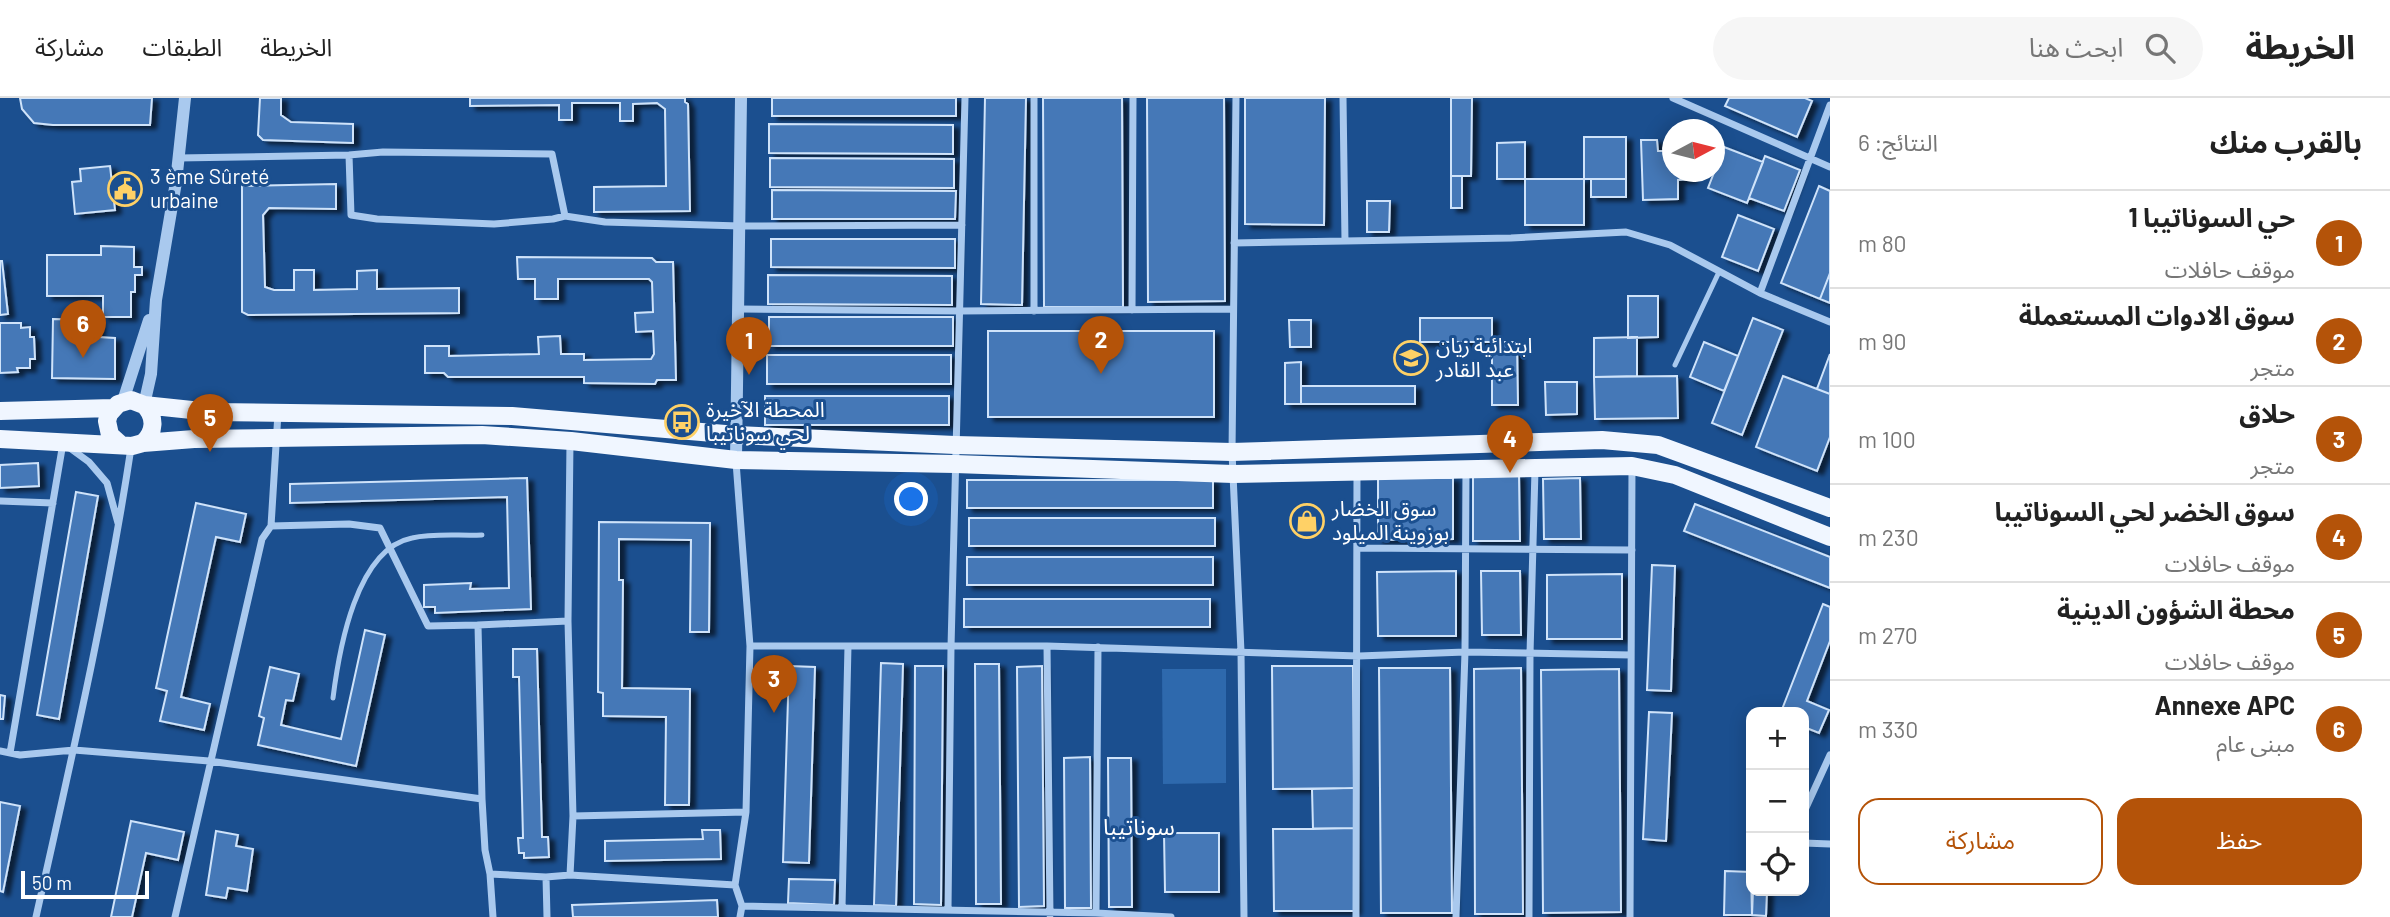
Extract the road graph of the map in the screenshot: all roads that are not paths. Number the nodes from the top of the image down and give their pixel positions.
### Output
1 (185, 98) edge
2 (741, 98) edge
3 (965, 98) edge
4 (1034, 98) edge
5 (1133, 98) edge
6 (1236, 98) edge
7 (1343, 98) edge
8 (1673, 98) edge
9 (1830, 105) edge
10 (349, 155) junction
11 (178, 158) junction
12 (1809, 158) junction
13 (1830, 167) edge
14 (565, 216) junction
15 (962, 225) junction
16 (740, 226) junction
17 (1345, 241) junction
18 (1234, 243) junction
19 (1719, 272) junction
20 (1760, 293) junction
21 (156, 300) junction
22 (739, 309) junction
23 (1233, 309) junction
24 (1132, 310) junction
25 (961, 311) junction
26 (1034, 311) junction
27 (1830, 321) edge
28 (1675, 365) dead end
29 (151, 374) junction
30 (118, 405) junction
31 (144, 405) junction
32 (168, 407) junction
33 (0, 411) edge
34 (278, 412) junction
35 (737, 435) junction
36 (278, 438) junction
37 (0, 439) edge
38 (570, 441) junction
39 (63, 443) junction
40 (131, 444) junction
41 (955, 445) junction
42 (1232, 452) junction
43 (736, 460) junction
44 (955, 464) junction
45 (1632, 466) junction
46 (1535, 469) junction
47 (1466, 470) junction
48 (1357, 471) junction
49 (1233, 474) junction
50 (0, 501) edge
51 (54, 503) junction
52 (1830, 508) edge
53 (271, 526) junction
54 (119, 527) junction
55 (482, 535) dead end
56 (1830, 537) edge
57 (389, 547) junction
58 (1357, 548) junction
59 (1533, 549) junction
60 (1467, 550) junction
61 (1632, 550) junction
62 (568, 621) junction
63 (478, 625) junction
64 (750, 646) junction
65 (848, 646) junction
66 (1047, 646) junction
67 (951, 647) junction
68 (1098, 647) junction
69 (1241, 652) junction
70 (1465, 652) junction
71 (1530, 654) junction
72 (1631, 655) junction
73 (1359, 656) junction
74 (334, 698) dead end
75 (74, 750) junction
76 (0, 751) edge
77 (10, 753) junction
78 (1830, 755) edge
79 (209, 761) junction
80 (482, 799) junction
81 (1809, 801) edge
82 (746, 812) junction
83 (573, 816) junction
84 (1809, 843) edge
85 (1830, 845) edge
86 (491, 874) junction
87 (570, 875) junction
88 (546, 877) junction
89 (736, 886) junction
90 (742, 906) junction
91 (842, 908) junction
92 (948, 910) junction
93 (860, 913) edge
94 (1096, 913) junction
95 (1050, 915) edge
96 (1141, 916) edge
97 (36, 917) edge
98 (175, 917) edge
99 (493, 917) edge
100 (547, 917) edge
101 (740, 917) edge
102 (1171, 917) edge
103 (1244, 917) edge
104 (1356, 917) edge
105 (1456, 917) edge
106 (1529, 917) edge
107 (1630, 917) edge

1 - 11 street
2 - 16 street
3 - 15 street
4 - 26 street
5 - 24 street
6 - 18 street
7 - 17 street
8 - 12 street
9 - 12 street
10 - 11 street
10 - 14 street
10 - 14 street
11 - 21 street
12 - 13 street
12 - 20 street
14 - 16 street
15 - 16 street
15 - 25 street
16 - 22 street
17 - 18 street
17 - 19 street
18 - 23 street
19 - 20 street
19 - 28 lane
20 - 27 street
21 - 29 street
21 - 30 street
22 - 25 street
22 - 35 street
23 - 24 street
23 - 42 street
24 - 26 street
25 - 26 street
25 - 41 street
29 - 31 street
29 - 32 street
30 - 31 main road
30 - 33 main road
30 - 40 main road
31 - 32 main road
31 - 40 main road
32 - 34 main road
34 - 35 main road
34 - 36 street
35 - 41 main road
35 - 43 street
36 - 38 main road
36 - 40 main road
36 - 53 street
37 - 39 main road
38 - 43 main road
38 - 62 street
39 - 40 main road
39 - 51 street
39 - 54 street
40 - 54 street
41 - 42 main road
41 - 44 street
42 - 49 street
42 - 52 main road
43 - 44 main road
43 - 64 street
44 - 49 main road
44 - 67 street
45 - 46 main road
45 - 56 main road
45 - 61 street
46 - 47 main road
46 - 59 street
47 - 48 main road
47 - 60 street
48 - 49 main road
48 - 58 street
49 - 69 street
50 - 51 street
51 - 77 street
53 - 57 street
53 - 79 street
54 - 75 street
55 - 57 lane
57 - 63 street
57 - 74 lane
58 - 60 street
58 - 73 street
59 - 60 street
59 - 61 street
59 - 71 street
60 - 70 street
61 - 72 street
62 - 63 street
62 - 83 street
63 - 80 street
64 - 65 street
64 - 82 street
65 - 67 street
65 - 91 street
66 - 67 street
66 - 68 street
66 - 95 street
67 - 92 street
68 - 69 street
68 - 94 street
69 - 73 street
69 - 103 street
70 - 71 street
70 - 73 street
70 - 105 street
71 - 72 street
71 - 106 street
72 - 107 street
73 - 104 street
75 - 77 street
75 - 79 street
75 - 97 street
76 - 77 street
78 - 81 street
79 - 80 street
79 - 98 street
80 - 86 street
82 - 83 street
82 - 89 street
83 - 87 street
84 - 85 street
86 - 88 street
86 - 99 street
87 - 88 street
87 - 89 street
88 - 100 street
89 - 90 street
90 - 91 street
90 - 101 street
91 - 93 street
92 - 93 street
92 - 95 street
94 - 95 street
94 - 96 street
96 - 102 street

